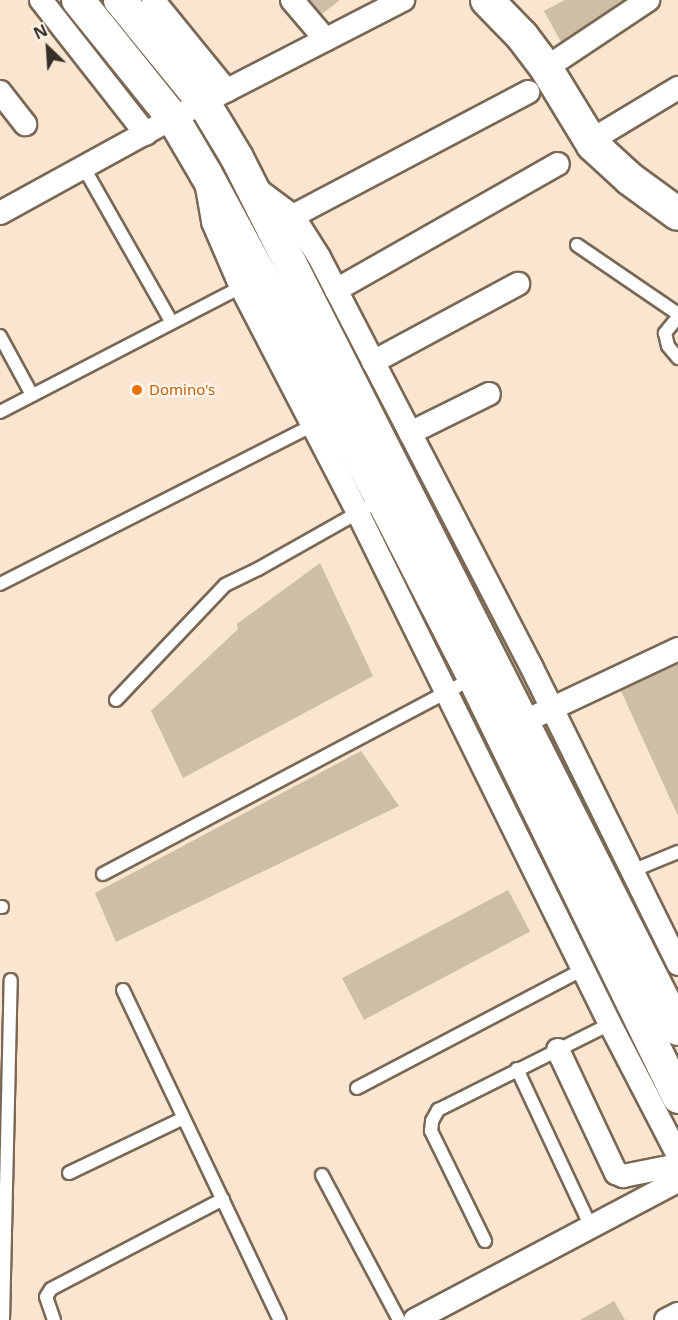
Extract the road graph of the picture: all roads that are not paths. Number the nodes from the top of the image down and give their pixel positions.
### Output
1 (41, 0) edge
2 (78, 0) edge
3 (120, 0) edge
4 (153, 0) edge
5 (292, 0) edge
6 (403, 0) edge
7 (488, 0) edge
8 (648, 0) edge
9 (326, 40) junction
10 (537, 80) junction
11 (678, 88) edge
12 (0, 92) edge
13 (215, 97) junction
14 (173, 118) junction
15 (26, 124) dead end
16 (146, 134) junction
17 (590, 141) junction
18 (558, 164) dead end
19 (84, 168) junction
20 (206, 174) junction
21 (250, 184) junction
22 (0, 213) edge
23 (678, 214) edge
24 (293, 216) junction
25 (577, 245) dead end
26 (518, 284) dead end
27 (241, 287) junction
28 (336, 290) junction
29 (678, 316) edge
30 (171, 321) junction
31 (0, 336) edge
32 (678, 358) edge
33 (374, 362) junction
34 (489, 394) dead end
35 (32, 395) junction
36 (0, 412) edge
37 (313, 425) junction
38 (410, 433) junction
39 (370, 505) junction
40 (0, 584) edge
41 (678, 649) edge
42 (474, 678) junction
43 (448, 693) junction
44 (116, 700) dead end
45 (552, 708) junction
46 (524, 722) junction
47 (678, 852) edge
48 (632, 871) junction
49 (103, 873) dead end
50 (678, 964) edge
51 (584, 969) junction
52 (11, 980) dead end
53 (123, 990) dead end
54 (610, 1024) junction
55 (678, 1029) edge
56 (558, 1050) junction
57 (517, 1069) junction
58 (357, 1088) dead end
59 (678, 1097) edge
60 (184, 1118) junction
61 (678, 1155) edge
62 (678, 1165) edge
63 (69, 1173) dead end
64 (322, 1175) dead end
65 (678, 1181) edge
66 (223, 1199) junction
67 (591, 1227) junction
68 (484, 1241) dead end
69 (678, 1314) edge
70 (3, 1320) edge
71 (54, 1320) edge
72 (280, 1320) edge
73 (399, 1320) edge
74 (415, 1320) edge
75 (666, 1320) edge

1 - 16 street
2 - 14 street
3 - 13 street
4 - 13 street
5 - 9 street
6 - 9 street
7 - 10 street
8 - 10 street
9 - 13 street
10 - 17 street
10 - 24 street
11 - 17 street
12 - 15 street
13 - 14 street
13 - 21 street
14 - 16 street
14 - 20 street
16 - 19 street
17 - 23 street
18 - 28 street
19 - 22 street
19 - 30 lane
20 - 27 street
20 - 39 street
21 - 24 street
21 - 46 street
24 - 28 street
25 - 29 lane
26 - 33 street
27 - 30 lane
27 - 37 street
28 - 33 street
29 - 32 lane
30 - 35 lane
31 - 35 lane
33 - 38 street
34 - 38 street
35 - 36 lane
37 - 39 street
37 - 40 lane
38 - 45 street
39 - 42 street
39 - 43 street
39 - 44 lane
41 - 45 street
42 - 43 lane
42 - 59 street
43 - 49 lane
43 - 51 street
45 - 46 street
45 - 48 street
46 - 55 street
47 - 48 lane
48 - 50 street
51 - 54 street
51 - 58 lane
52 - 70 lane
53 - 60 lane
54 - 56 lane
54 - 61 street
56 - 57 lane
56 - 62 street
57 - 67 lane
57 - 68 lane
60 - 63 lane
60 - 66 lane
64 - 73 lane
65 - 67 street
66 - 71 lane
66 - 72 lane
67 - 74 street
69 - 75 street

